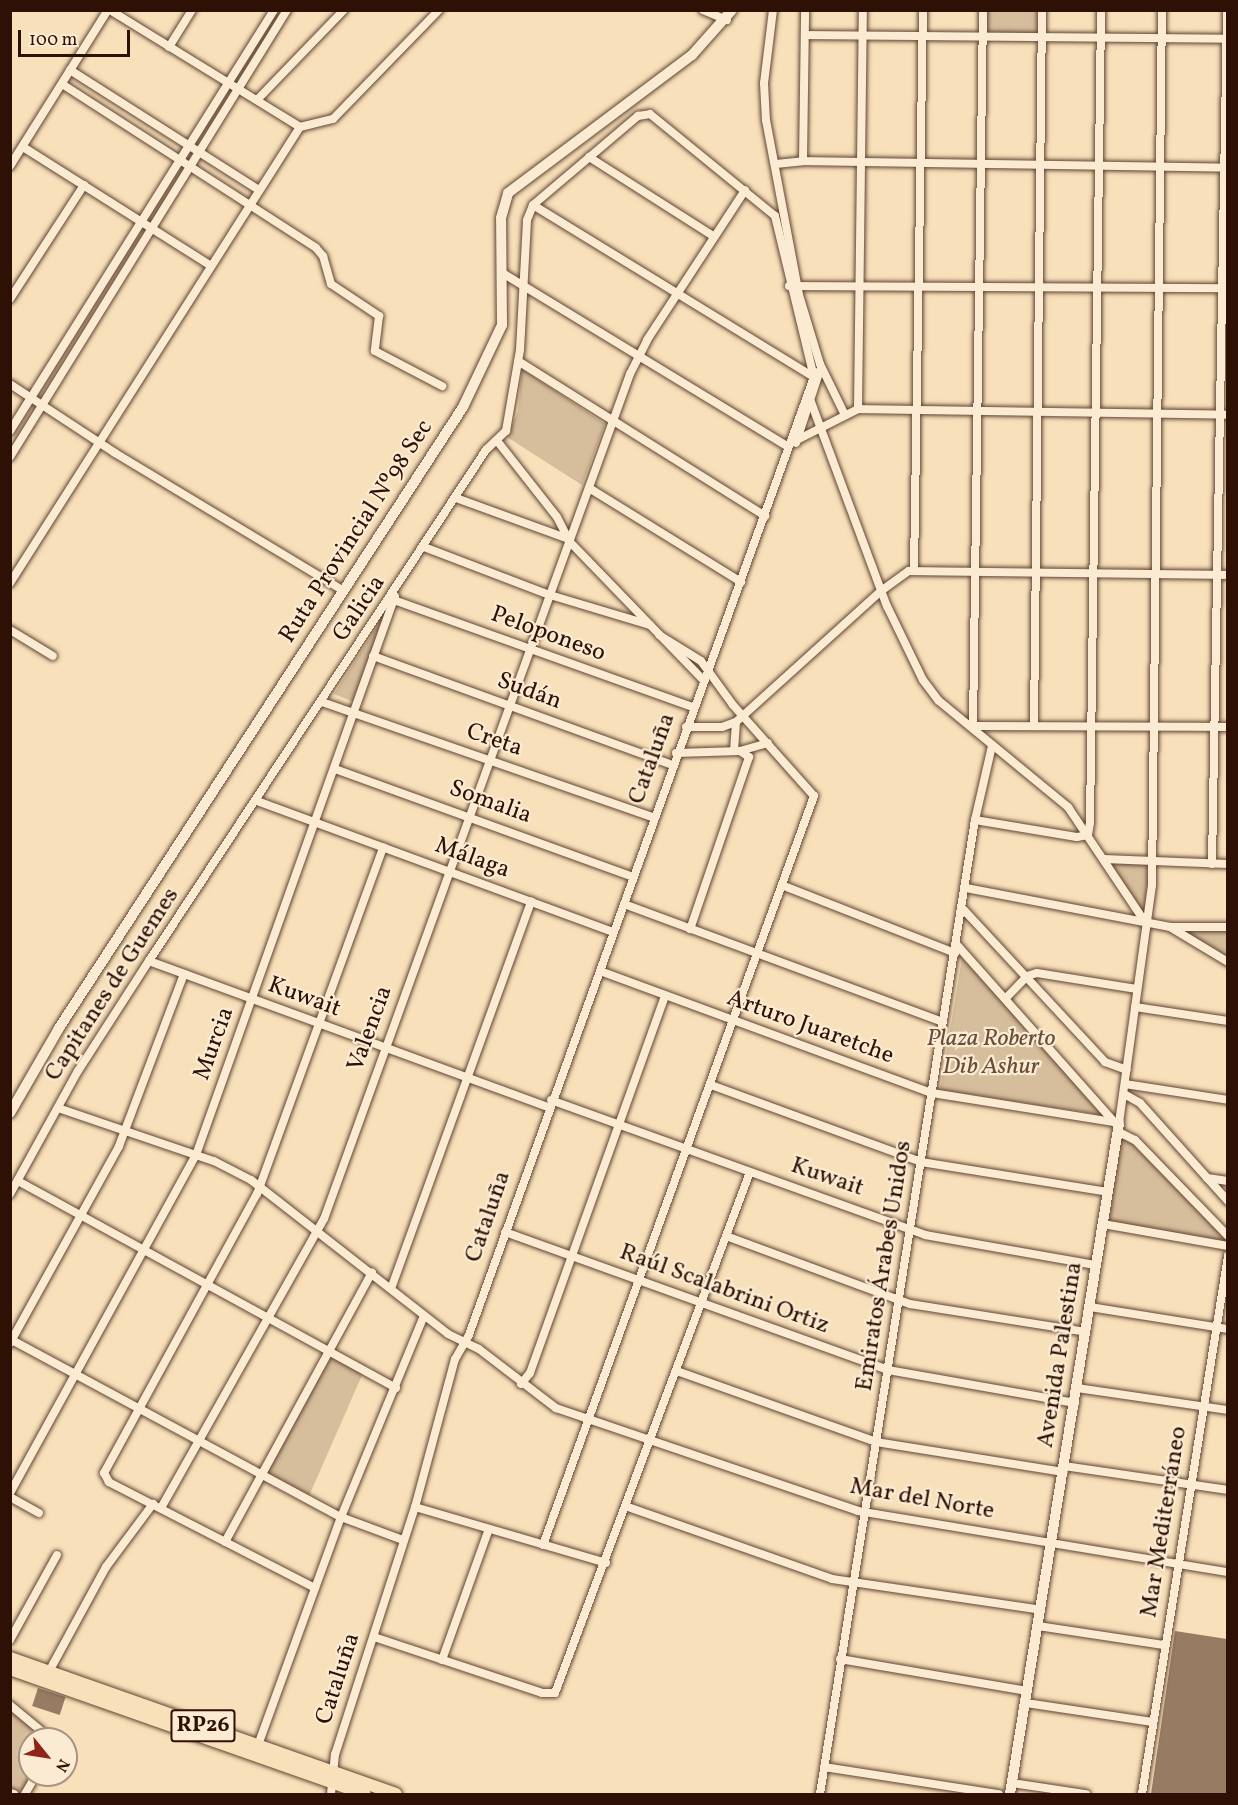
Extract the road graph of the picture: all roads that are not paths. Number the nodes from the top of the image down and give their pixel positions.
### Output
1 (109, 10) edge
2 (192, 10) edge
3 (274, 10) edge
4 (287, 10) edge
5 (344, 10) edge
6 (439, 10) edge
7 (703, 10) edge
8 (773, 10) edge
9 (805, 10) edge
10 (863, 10) edge
11 (922, 10) edge
12 (983, 10) edge
13 (1042, 10) edge
14 (1101, 10) edge
15 (1162, 10) edge
16 (1227, 10) edge
17 (730, 15) edge
18 (805, 35) junction
19 (863, 35) junction
20 (922, 36) junction
21 (983, 36) junction
22 (1041, 37) junction
23 (1101, 38) junction
24 (1162, 38) junction
25 (1227, 39) edge
26 (169, 47) junction
27 (70, 70) junction
28 (227, 83) junction
29 (62, 84) junction
30 (237, 88) junction
31 (257, 100) junction
32 (300, 127) junction
33 (190, 145) junction
34 (23, 147) junction
35 (200, 151) junction
36 (589, 157) junction
37 (182, 160) junction
38 (803, 161) junction
39 (862, 162) junction
40 (920, 162) junction
41 (776, 164) junction
42 (981, 165) junction
43 (10, 166) edge
44 (1041, 166) junction
45 (1098, 166) junction
46 (190, 168) junction
47 (1162, 168) junction
48 (1226, 168) edge
49 (84, 185) junction
50 (259, 190) junction
51 (745, 190) junction
52 (533, 205) junction
53 (249, 207) junction
54 (785, 215) junction
55 (775, 216) junction
56 (144, 222) junction
57 (152, 228) junction
58 (713, 236) junction
59 (211, 266) junction
60 (504, 274) junction
61 (524, 283) junction
62 (860, 283) junction
63 (919, 283) junction
64 (979, 284) junction
65 (793, 285) junction
66 (1039, 285) junction
67 (1098, 287) junction
68 (1160, 287) junction
69 (1225, 288) edge
70 (677, 293) junction
71 (10, 299) edge
72 (639, 354) junction
73 (518, 361) junction
74 (820, 364) junction
75 (814, 377) junction
76 (10, 384) edge
77 (442, 386) dead end
78 (31, 397) junction
79 (811, 402) junction
80 (44, 404) junction
81 (858, 409) junction
82 (917, 409) junction
83 (977, 411) junction
84 (1036, 412) junction
85 (1095, 412) junction
86 (1158, 414) junction
87 (845, 415) junction
88 (1225, 415) edge
89 (614, 421) junction
90 (10, 430) edge
91 (822, 430) junction
92 (98, 440) junction
93 (498, 442) junction
94 (792, 444) junction
95 (10, 457) edge
96 (589, 488) junction
97 (456, 498) junction
98 (765, 516) junction
99 (567, 539) junction
100 (423, 547) junction
101 (914, 570) junction
102 (975, 570) junction
103 (1035, 572) junction
104 (1093, 572) junction
105 (1155, 574) junction
106 (1224, 575) edge
107 (741, 582) junction
108 (10, 583) edge
109 (342, 590) junction
110 (881, 591) junction
111 (550, 595) junction
112 (392, 599) junction
113 (650, 625) junction
114 (10, 630) edge
115 (659, 634) junction
116 (530, 651) junction
117 (53, 656) dead end
118 (374, 656) junction
119 (708, 670) junction
120 (703, 680) junction
121 (322, 702) junction
122 (510, 705) junction
123 (693, 707) junction
124 (354, 713) junction
125 (742, 715) junction
126 (736, 722) junction
127 (973, 726) junction
128 (1034, 726) junction
129 (686, 727) junction
130 (1091, 727) junction
131 (1154, 727) junction
132 (1217, 727) junction
133 (1227, 727) edge
134 (768, 742) junction
135 (992, 746) junction
136 (737, 751) junction
137 (676, 753) junction
138 (490, 760) junction
139 (672, 765) junction
140 (334, 769) junction
141 (257, 801) junction
142 (470, 817) junction
143 (653, 817) junction
144 (975, 820) junction
145 (316, 823) junction
146 (1088, 835) junction
147 (384, 847) junction
148 (1104, 859) junction
149 (1153, 864) junction
150 (1212, 864) junction
151 (1227, 864) edge
152 (449, 872) junction
153 (631, 876) junction
154 (784, 886) junction
155 (966, 888) junction
156 (531, 901) junction
157 (624, 904) junction
158 (963, 909) junction
159 (1146, 920) junction
160 (1170, 927) junction
161 (1227, 927) edge
162 (690, 929) junction
163 (614, 932) junction
164 (956, 949) junction
165 (759, 953) junction
166 (148, 961) junction
167 (1227, 962) edge
168 (600, 971) junction
169 (184, 974) junction
170 (1027, 976) junction
171 (1137, 989) junction
172 (665, 996) junction
173 (1006, 998) junction
174 (251, 1000) junction
175 (1135, 1007) junction
176 (734, 1021) junction
177 (943, 1022) junction
178 (1227, 1022) edge
179 (319, 1023) junction
180 (384, 1048) junction
181 (1127, 1070) junction
182 (466, 1078) junction
183 (1125, 1084) junction
184 (711, 1085) junction
185 (932, 1092) junction
186 (1124, 1094) junction
187 (1227, 1100) edge
188 (549, 1104) junction
189 (58, 1108) junction
190 (10, 1113) edge
191 (621, 1125) junction
192 (1117, 1125) junction
193 (125, 1132) junction
194 (688, 1149) junction
195 (196, 1155) junction
196 (921, 1162) junction
197 (750, 1172) junction
198 (1207, 1178) junction
199 (18, 1181) junction
200 (1227, 1181) edge
201 (260, 1185) junction
202 (1108, 1192) junction
203 (10, 1194) edge
204 (1227, 1201) edge
205 (82, 1216) junction
206 (1103, 1224) junction
207 (318, 1230) junction
208 (912, 1230) junction
209 (505, 1232) junction
210 (726, 1236) junction
211 (1227, 1236) edge
212 (1227, 1246) edge
213 (144, 1251) junction
214 (572, 1256) junction
215 (1227, 1256) edge
216 (1096, 1265) junction
217 (372, 1272) junction
218 (640, 1280) junction
219 (207, 1286) junction
220 (392, 1286) junction
221 (900, 1300) junction
222 (701, 1303) junction
223 (1090, 1307) junction
224 (424, 1316) junction
225 (268, 1320) junction
226 (1217, 1327) junction
227 (1227, 1329) edge
228 (1086, 1332) junction
229 (11, 1341) edge
230 (465, 1342) junction
231 (328, 1352) junction
232 (888, 1370) junction
233 (677, 1371) junction
234 (76, 1375) junction
235 (521, 1384) junction
236 (396, 1388) junction
237 (1077, 1388) junction
238 (1075, 1403) junction
239 (1203, 1407) junction
240 (139, 1409) junction
241 (1227, 1410) edge
242 (591, 1419) junction
243 (652, 1439) junction
244 (200, 1440) junction
245 (876, 1442) junction
246 (1064, 1469) junction
247 (262, 1475) junction
248 (1191, 1484) junction
249 (1227, 1490) edge
250 (10, 1495) edge
251 (153, 1504) junction
252 (415, 1507) junction
253 (628, 1507) junction
254 (161, 1508) junction
255 (39, 1513) dead end
256 (865, 1513) junction
257 (341, 1517) junction
258 (489, 1529) junction
259 (403, 1540) junction
260 (225, 1542) junction
261 (1052, 1544) junction
262 (543, 1545) junction
263 (57, 1555) dead end
264 (606, 1563) junction
265 (1177, 1565) junction
266 (1227, 1572) edge
267 (854, 1581) junction
268 (315, 1588) junction
269 (1041, 1610) junction
270 (1038, 1626) junction
271 (374, 1637) junction
272 (10, 1640) edge
273 (1164, 1645) junction
274 (10, 1658) edge
275 (840, 1659) junction
276 (442, 1660) junction
277 (52, 1666) dead end
278 (10, 1669) edge
279 (1028, 1691) junction
280 (1026, 1703) junction
281 (10, 1705) edge
282 (1153, 1722) junction
283 (37, 1727) edge
284 (258, 1745) junction
285 (824, 1767) junction
286 (333, 1783) edge
287 (1011, 1789) edge
288 (365, 1794) edge
289 (396, 1794) edge
290 (820, 1794) edge
291 (999, 1794) edge
292 (1086, 1794) edge
293 (1142, 1794) edge

1 - 26 street
1 - 27 street
2 - 26 street
3 - 28 street
4 - 30 street
5 - 31 street
6 - 32 street
7 - 17 street
8 - 41 street
9 - 18 street
10 - 19 street
11 - 20 street
12 - 21 street
13 - 22 street
14 - 23 street
15 - 24 street, Avenida Palestina
16 - 25 street
17 - 60 street, Ruta Provincial Nº98 Sec
18 - 19 street
18 - 38 street
19 - 20 street
19 - 39 street
20 - 21 street
20 - 40 street
21 - 22 street
21 - 42 street
22 - 23 street
22 - 44 street
23 - 24 street
23 - 45 street
24 - 25 street
24 - 47 street, Avenida Palestina
25 - 48 street
26 - 28 street
27 - 29 street
27 - 33 street
28 - 30 street
28 - 33 street
29 - 34 street
29 - 37 street
30 - 31 street
30 - 35 street
31 - 32 street
32 - 50 street
33 - 35 street
33 - 37 street
34 - 43 street
34 - 49 street
35 - 46 street
35 - 50 street
36 - 51 street
36 - 52 street
36 - 58 street
37 - 46 street
37 - 56 street
38 - 39 street
38 - 41 street
39 - 40 street
39 - 62 street
40 - 42 street
40 - 63 street
41 - 54 street
42 - 44 street
42 - 64 street
44 - 45 street
44 - 66 street
45 - 47 street
45 - 67 street
46 - 53 street
46 - 57 street
47 - 48 street
47 - 68 street, Avenida Palestina
48 - 69 street
49 - 56 street
49 - 71 street
50 - 53 street
51 - 55 street
51 - 58 street, Valencia
52 - 61 street, Galicia
52 - 70 street
53 - 59 street
53 - 77 street
54 - 55 street
54 - 65 street
55 - 65 street
56 - 57 street
56 - 78 street
57 - 59 street
57 - 80 street
58 - 70 street, Valencia
59 - 92 street
60 - 61 street
60 - 109 street, Ruta Provincial Nº98 Sec
61 - 72 street
61 - 73 street, Galicia
62 - 63 street
62 - 65 street
62 - 81 street
63 - 64 street
63 - 82 street
64 - 66 street
64 - 83 street
65 - 74 street
65 - 75 street
66 - 67 street
66 - 84 street
67 - 68 street
67 - 85 street
68 - 69 street
68 - 86 street, Avenida Palestina
69 - 88 street
70 - 72 street, Valencia
70 - 75 street
72 - 89 street, Valencia
72 - 94 street
73 - 89 street
73 - 93 street, Galicia
74 - 79 street
74 - 87 street
75 - 94 street
76 - 78 street
78 - 80 street
78 - 90 street
79 - 91 street
79 - 94 street
80 - 92 street
80 - 95 street
81 - 82 street
81 - 87 street
82 - 83 street
82 - 101 street
83 - 84 street
83 - 102 street
84 - 85 street
84 - 103 street
85 - 86 street
85 - 104 street
86 - 88 street
86 - 105 street, Avenida Palestina
87 - 91 street
88 - 106 street
89 - 96 street, Valencia
89 - 98 street
91 - 94 street
91 - 110 street
92 - 108 street
92 - 109 street
93 - 97 street, Galicia
93 - 99 street
94 - 98 street, Cataluña
96 - 99 street, Valencia
96 - 107 street
97 - 99 street
97 - 100 street, Galicia
98 - 107 street, Cataluña
99 - 111 street, Valencia
99 - 113 street
100 - 111 street
100 - 112 street, Galicia
101 - 102 street
101 - 110 street
102 - 103 street
102 - 127 street
103 - 104 street
103 - 128 street
104 - 105 street
104 - 130 street
105 - 106 street
105 - 131 street, Avenida Palestina
106 - 132 street
107 - 119 street, Cataluña
109 - 190 street, Ruta Provincial Nº98 Sec
110 - 125 street
110 - 127 street
111 - 113 street
111 - 116 street, Valencia
112 - 116 street, Peloponeso
112 - 118 street, Murcia
112 - 121 street, Galicia
113 - 115 street
114 - 117 street
115 - 119 street
115 - 120 street
116 - 122 street, Valencia
116 - 123 street, Peloponeso
118 - 122 street, Sudán
118 - 124 street, Murcia
119 - 120 street, Cataluña
119 - 125 street
120 - 123 street, Cataluña
121 - 124 street, Creta
121 - 141 street, Galicia
122 - 138 street, Valencia
122 - 139 street, Sudán
123 - 129 street, Cataluña
124 - 138 street, Creta
124 - 140 street, Murcia
125 - 126 street
125 - 134 street
126 - 129 street
126 - 136 street
127 - 128 street
127 - 135 street
128 - 130 street
129 - 137 street, Cataluña
130 - 131 street
130 - 146 street
131 - 132 street
131 - 149 street, Avenida Palestina
132 - 133 street
132 - 150 street
134 - 136 street
134 - 154 street
135 - 144 street, Emiratos Árabes Unidos
135 - 146 street
136 - 137 street
136 - 162 street
137 - 139 street, Cataluña
138 - 142 street, Valencia
138 - 143 street, Creta
139 - 143 street, Cataluña
140 - 142 street, Somalia
140 - 145 street, Murcia
141 - 145 street, Málaga
141 - 166 street, Capitanes de Guemes
142 - 152 street, Valencia
142 - 153 street, Somalia
143 - 153 street, Cataluña
144 - 146 street
144 - 155 street, Emiratos Árabes Unidos
145 - 147 street, Málaga
145 - 174 street, Murcia
146 - 148 street
147 - 152 street, Málaga
147 - 179 street
148 - 149 street
148 - 159 street
149 - 150 street
149 - 159 street, Avenida Palestina
150 - 151 street
152 - 156 street, Málaga
152 - 180 street, Valencia
153 - 157 street, Cataluña
154 - 164 street
154 - 165 street
155 - 158 street, Emiratos Árabes Unidos
155 - 159 street
156 - 163 street, Málaga
156 - 182 street
157 - 162 street
157 - 163 street, Cataluña
158 - 164 street, Emiratos Árabes Unidos
158 - 170 street
159 - 160 street
159 - 171 street, Avenida Palestina
160 - 161 street
160 - 167 street
162 - 165 street
163 - 168 street, Cataluña
164 - 173 street
164 - 177 street, Emiratos Árabes Unidos
165 - 176 street
165 - 177 street
166 - 169 street, Kuwait
166 - 189 street, Capitanes de Guemes
168 - 172 street, Arturo Juaretche
168 - 188 street, Cataluña
169 - 174 street, Kuwait
169 - 193 street
170 - 171 street
170 - 173 street
170 - 181 street
171 - 175 street, Avenida Palestina
172 - 176 street, Arturo Juaretche
172 - 191 street
173 - 192 street
174 - 179 street, Kuwait
174 - 195 street, Murcia
175 - 178 street
175 - 181 street, Avenida Palestina
176 - 184 street
176 - 185 street, Arturo Juaretche
177 - 185 street, Emiratos Árabes Unidos
179 - 180 street, Kuwait
179 - 201 street
180 - 182 street, Kuwait
180 - 207 street, Valencia
181 - 183 street, Avenida Palestina
182 - 188 street, Kuwait
182 - 220 street
183 - 186 street, Avenida Palestina
183 - 187 street
184 - 194 street
184 - 196 street
185 - 192 street, Arturo Juaretche
185 - 196 street, Emiratos Árabes Unidos
186 - 192 street, Avenida Palestina
186 - 198 street
188 - 191 street, Kuwait
188 - 209 street, Cataluña
189 - 193 street, Mar del Norte
189 - 199 street, Capitanes de Guemes
191 - 194 street, Kuwait
191 - 214 street
192 - 202 street, Avenida Palestina
192 - 211 street
193 - 195 street, Mar del Norte
193 - 205 street
194 - 197 street, Kuwait
194 - 218 street
195 - 201 street, Mar del Norte
195 - 213 street, Murcia
196 - 202 street
196 - 208 street, Emiratos Árabes Unidos
197 - 208 street, Kuwait
197 - 210 street
198 - 200 street
198 - 204 street
199 - 203 street, Capitanes de Guemes
199 - 205 street
201 - 207 street, Mar del Norte
201 - 219 street
202 - 206 street, Avenida Palestina
205 - 213 street
205 - 229 street
206 - 212 street
206 - 216 street, Avenida Palestina
207 - 217 street, Mar del Norte
207 - 225 street, Valencia
208 - 216 street, Kuwait
208 - 221 street, Emiratos Árabes Unidos
209 - 214 street, Raúl Scalabrini Ortiz
209 - 230 street, Cataluña
210 - 221 street
210 - 222 street
213 - 219 street
213 - 234 street, Murcia
214 - 218 street, Raúl Scalabrini Ortiz
214 - 235 street
215 - 226 street, Mar Mediterráneo
216 - 223 street, Avenida Palestina
217 - 220 street, Mar del Norte
217 - 231 street
218 - 222 street, Raúl Scalabrini Ortiz
218 - 242 street
219 - 225 street
219 - 240 street
220 - 224 street, Mar del Norte
221 - 228 street
221 - 232 street, Emiratos Árabes Unidos
222 - 232 street, Raúl Scalabrini Ortiz
222 - 233 street
223 - 226 street
223 - 228 street, Avenida Palestina
224 - 230 street, Mar del Norte
224 - 236 street
225 - 231 street
225 - 244 street, Valencia
226 - 227 street
226 - 239 street, Mar Mediterráneo
228 - 237 street, Avenida Palestina
229 - 234 street
230 - 235 street, Mar del Norte
230 - 252 street, Cataluña
231 - 236 street
231 - 247 street
232 - 238 street, Raúl Scalabrini Ortiz
232 - 245 street, Emiratos Árabes Unidos
233 - 243 street
233 - 245 street
234 - 240 street
234 - 250 street, Murcia
235 - 242 street, Mar del Norte
236 - 257 street
237 - 238 street, Avenida Palestina
237 - 239 street
238 - 246 street, Avenida Palestina
239 - 241 street
239 - 248 street, Mar Mediterráneo
240 - 244 street
240 - 251 street
242 - 243 street, Mar del Norte
242 - 262 street
243 - 253 street
243 - 256 street, Mar del Norte
244 - 247 street
244 - 254 street, Valencia
245 - 246 street
245 - 256 street, Emiratos Árabes Unidos
246 - 248 street
246 - 261 street, Avenida Palestina
247 - 257 street
247 - 260 street
248 - 249 street
248 - 265 street, Mar Mediterráneo
250 - 255 street
251 - 254 street
251 - 277 street
252 - 258 street
252 - 259 street, Cataluña
253 - 264 street
253 - 267 street
254 - 260 street
256 - 261 street, Mar del Norte
256 - 267 street, Emiratos Árabes Unidos
257 - 259 street
257 - 268 street
258 - 262 street
258 - 276 street
259 - 271 street, Cataluña
260 - 268 street
261 - 265 street, Mar del Norte
261 - 269 street, Avenida Palestina
262 - 264 street
263 - 272 street
264 - 276 street
265 - 266 street, Mar del Norte
265 - 273 street, Mar Mediterráneo
267 - 269 street
267 - 275 street, Emiratos Árabes Unidos
268 - 284 street
269 - 270 street, Avenida Palestina
270 - 273 street
270 - 279 street, Avenida Palestina
271 - 276 street
271 - 286 street, Cataluña
273 - 282 street, Mar Mediterráneo
274 - 284 main road, RP26
275 - 279 street
275 - 285 street, Emiratos Árabes Unidos
278 - 286 main road, RP26
279 - 280 street, Avenida Palestina
280 - 282 street
280 - 287 street, Avenida Palestina
281 - 283 street
282 - 293 street, Mar Mediterráneo
284 - 286 main road, RP26
285 - 290 street, Emiratos Árabes Unidos
285 - 291 street
286 - 288 main road, RP26
286 - 289 main road, RP26
287 - 292 street

